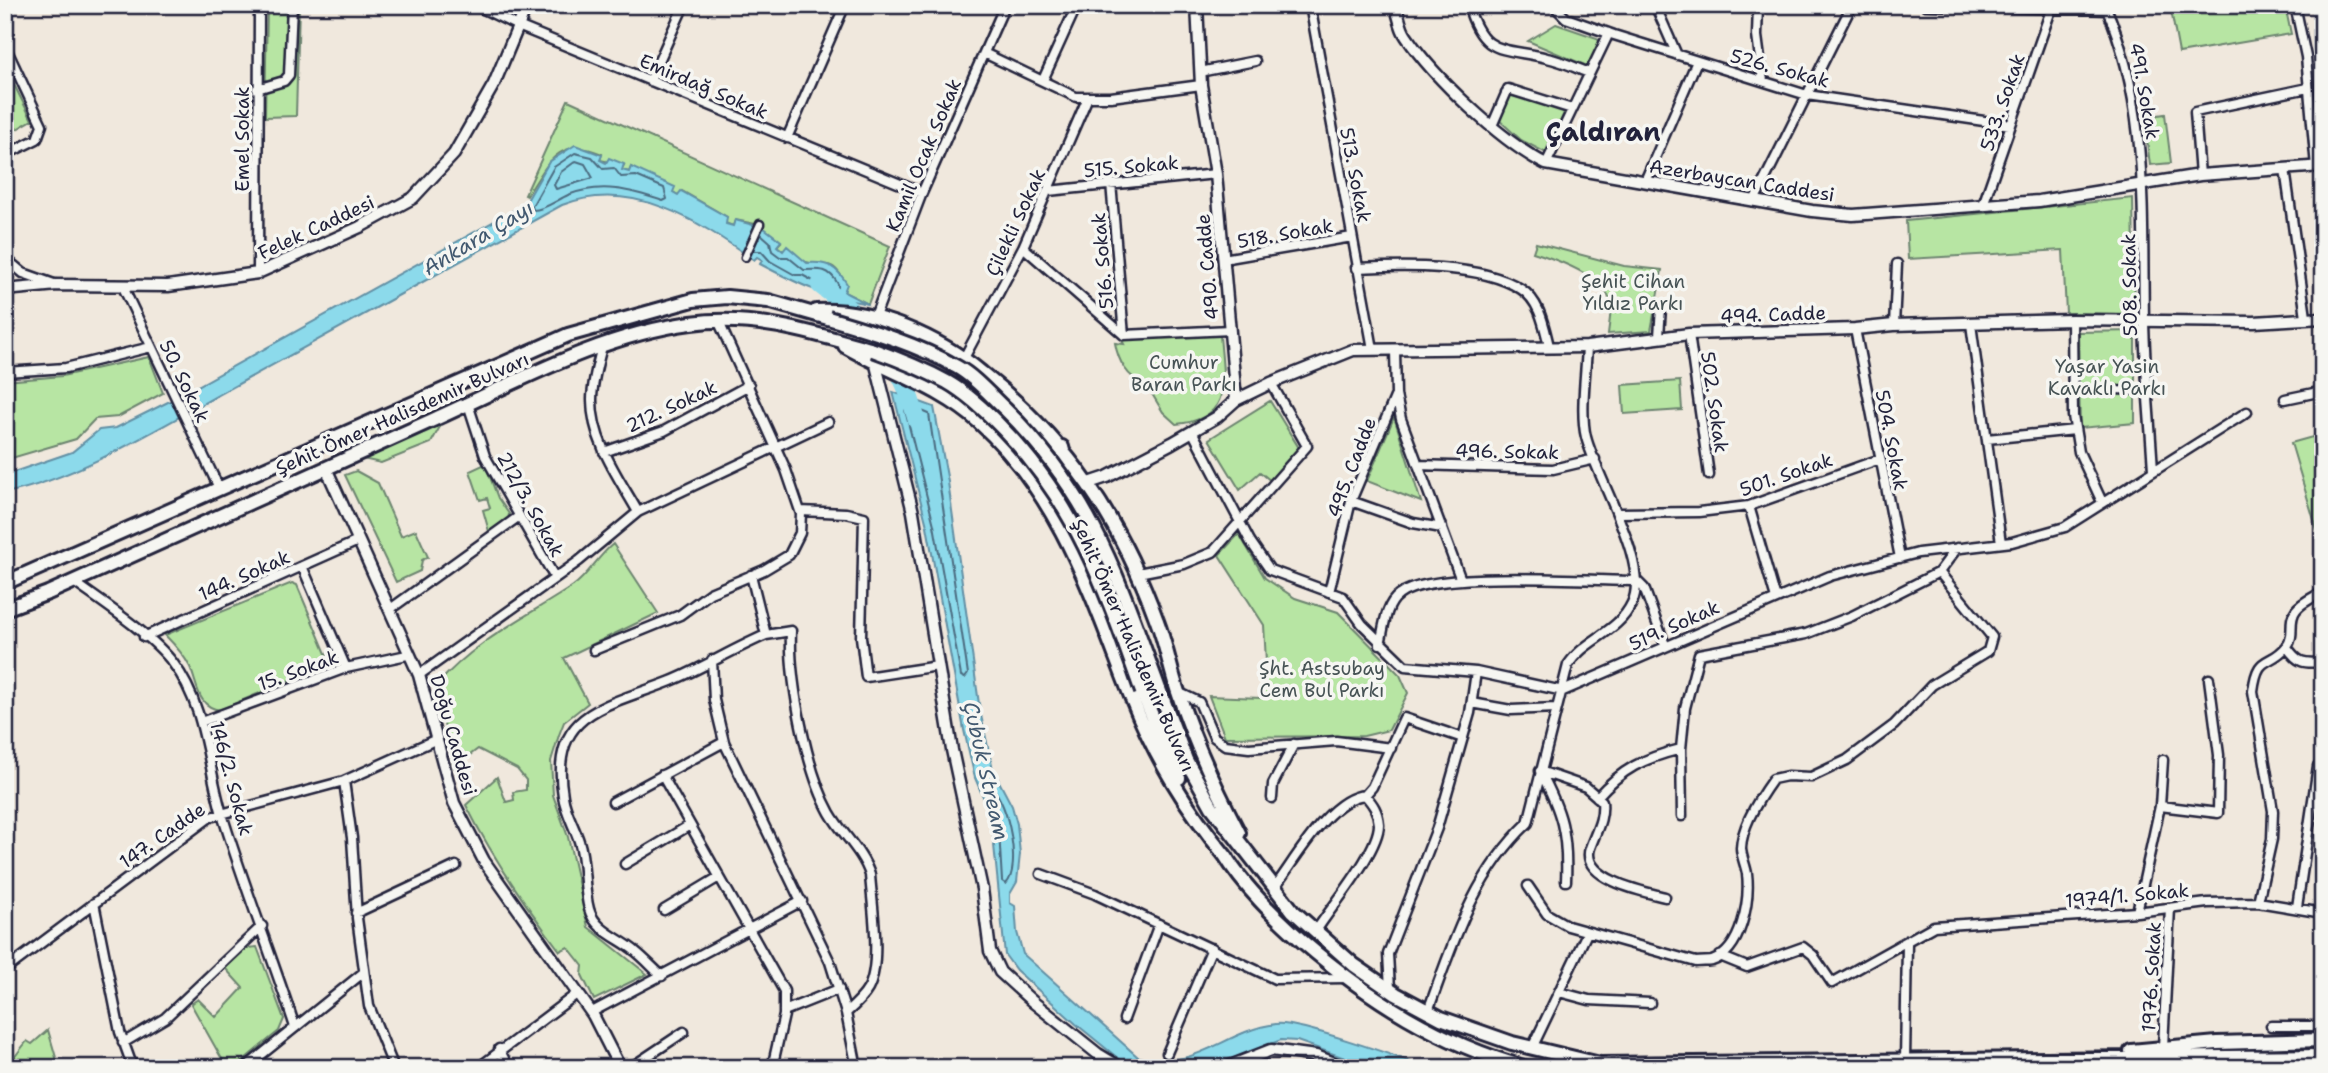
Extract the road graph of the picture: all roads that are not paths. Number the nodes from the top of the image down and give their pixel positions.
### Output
1 (259, 5) edge
2 (292, 5) edge
3 (475, 5) edge
4 (527, 5) edge
5 (684, 5) edge
6 (845, 5) edge
7 (1005, 5) edge
8 (1077, 5) edge
9 (1197, 5) edge
10 (1310, 5) edge
11 (1395, 5) edge
12 (1468, 5) edge
13 (1553, 5) edge
14 (1655, 5) edge
15 (1758, 5) edge
16 (1852, 5) edge
17 (1925, 5) edge
18 (2295, 5) edge
19 (2106, 8) edge
20 (2051, 10) junction
21 (518, 26) junction
22 (1609, 33) junction
23 (5, 46) edge
24 (984, 52) junction
25 (1677, 55) junction
26 (1255, 61) dead end
27 (1697, 61) junction
28 (1200, 72) junction
29 (1589, 73) junction
30 (1043, 80) junction
31 (650, 81) junction
32 (1763, 81) junction
33 (1201, 85) junction
34 (2308, 88) junction
35 (257, 89) junction
36 (1807, 95) junction
37 (1088, 97) junction
38 (1572, 109) junction
39 (2011, 125) junction
40 (1492, 126) junction
41 (787, 138) junction
42 (5, 155) edge
43 (1546, 164) junction
44 (2319, 167) edge
45 (2285, 169) junction
46 (1216, 174) junction
47 (2200, 175) junction
48 (1645, 181) junction
49 (1111, 183) junction
50 (2144, 184) junction
51 (1048, 191) junction
52 (922, 193) junction
53 (1754, 201) junction
54 (1983, 205) junction
55 (760, 224) dead end
56 (1352, 237) junction
57 (1023, 247) junction
58 (745, 257) dead end
59 (5, 258) edge
60 (1223, 259) junction
61 (1897, 264) dead end
62 (1356, 268) junction
63 (258, 273) junction
64 (57, 285) junction
65 (123, 287) junction
66 (5, 290) edge
67 (1661, 308) dead end
68 (828, 314) junction
69 (2306, 317) junction
70 (871, 318) junction
71 (2323, 318) edge
72 (718, 320) junction
73 (2072, 320) junction
74 (2144, 322) junction
75 (1971, 324) junction
76 (1894, 325) junction
77 (1855, 329) junction
78 (1230, 330) junction
79 (1689, 334) junction
80 (1124, 335) junction
81 (830, 337) junction
82 (1659, 337) junction
83 (602, 346) junction
84 (1549, 346) junction
85 (1587, 346) junction
86 (152, 347) junction
87 (1373, 349) junction
88 (1395, 350) junction
89 (964, 358) junction
90 (881, 368) junction
91 (5, 372) edge
92 (1271, 383) junction
93 (749, 385) junction
94 (2072, 389) junction
95 (2148, 391) junction
96 (2323, 391) edge
97 (1396, 395) junction
98 (2285, 399) dead end
99 (1236, 400) junction
100 (468, 404) junction
101 (2247, 412) dead end
102 (828, 422) dead end
103 (2075, 430) junction
104 (1192, 431) junction
105 (1987, 439) junction
106 (777, 447) junction
107 (1062, 447) junction
108 (604, 452) junction
109 (1880, 458) junction
110 (1595, 460) junction
111 (1418, 465) junction
112 (326, 468) junction
113 (2153, 470) junction
114 (1024, 473) junction
115 (1709, 475) dead end
116 (1089, 484) junction
117 (219, 488) junction
118 (1350, 501) junction
119 (2102, 502) junction
120 (1749, 506) junction
121 (1052, 510) junction
122 (800, 511) junction
123 (638, 512) junction
124 (1618, 513) junction
125 (518, 517) junction
126 (1239, 521) junction
127 (1442, 528) junction
128 (1119, 536) junction
129 (358, 541) junction
130 (2001, 543) junction
131 (1957, 548) junction
132 (1077, 558) junction
133 (1900, 558) junction
134 (302, 566) junction
135 (1938, 572) junction
136 (1138, 573) junction
137 (751, 575) junction
138 (555, 578) junction
139 (1461, 580) junction
140 (1637, 581) junction
141 (74, 582) junction
142 (5, 583) edge
143 (1329, 592) junction
144 (2319, 594) dead end
145 (1776, 599) junction
146 (5, 609) edge
147 (389, 610) junction
148 (766, 635) junction
149 (144, 637) junction
150 (1380, 644) junction
151 (1665, 645) junction
152 (2287, 647) junction
153 (594, 650) dead end
154 (407, 655) junction
155 (712, 660) junction
156 (2323, 662) edge
157 (938, 666) junction
158 (346, 668) junction
159 (1476, 672) junction
160 (419, 675) junction
161 (2209, 679) dead end
162 (1563, 691) junction
163 (1178, 692) junction
164 (1472, 703) junction
165 (1556, 708) junction
166 (201, 722) junction
167 (1464, 738) junction
168 (438, 739) junction
169 (724, 742) junction
170 (1294, 744) junction
171 (1391, 748) junction
172 (1681, 749) junction
173 (2163, 760) dead end
174 (2318, 766) dead end
175 (1541, 771) junction
176 (662, 775) junction
177 (344, 781) junction
178 (1366, 795) junction
179 (1597, 797) junction
180 (1272, 798) dead end
181 (613, 802) dead end
182 (2160, 806) junction
183 (222, 813) junction
184 (1682, 816) dead end
185 (690, 825) junction
186 (1227, 858) junction
187 (1254, 861) junction
188 (625, 864) dead end
189 (456, 866) dead end
190 (1041, 874) dead end
191 (719, 877) junction
192 (1566, 881) dead end
193 (1528, 886) dead end
194 (1274, 887) junction
195 (1665, 897) dead end
196 (802, 901) junction
197 (2258, 902) junction
198 (94, 903) junction
199 (2297, 907) junction
200 (2170, 908) junction
201 (664, 910) dead end
202 (2137, 912) junction
203 (356, 913) junction
204 (2323, 913) edge
205 (1159, 924) junction
206 (262, 926) junction
207 (749, 931) junction
208 (1315, 931) junction
209 (1587, 933) junction
210 (1907, 944) junction
211 (1212, 948) junction
212 (1720, 956) junction
213 (5, 970) edge
214 (364, 972) junction
215 (662, 976) junction
216 (1346, 978) junction
217 (839, 989) junction
218 (1390, 989) junction
219 (1559, 992) junction
220 (578, 993) junction
221 (1650, 1003) dead end
222 (784, 1011) junction
223 (1428, 1011) junction
224 (592, 1012) junction
225 (846, 1013) junction
226 (1124, 1019) dead end
227 (2271, 1026) dead end
228 (2323, 1026) edge
229 (295, 1027) junction
230 (684, 1032) dead end
231 (2323, 1040) edge
232 (123, 1043) junction
233 (2163, 1047) junction
234 (1532, 1048) junction
235 (499, 1049) junction
236 (1167, 1054) dead end
237 (2323, 1056) edge
238 (2076, 1059) junction
239 (1905, 1061) junction
240 (1519, 1067) edge
241 (133, 1068) edge
242 (245, 1068) edge
243 (394, 1068) edge
244 (478, 1068) edge
245 (509, 1068) edge
246 (620, 1068) edge
247 (630, 1068) edge
248 (772, 1068) edge
249 (857, 1068) edge
250 (1121, 1068) edge
251 (1225, 1068) edge
252 (1347, 1068) edge

1 - 35 street, Emel Sokak
2 - 35 street
3 - 21 street, Emirdağ Sokak
4 - 21 street, Felek Caddesi
5 - 31 street
6 - 41 street
7 - 24 street, Kamil Ocak Sokak
8 - 30 street
9 - 28 street, 490. Cadde
10 - 56 street, 513. Sokak
11 - 40 street, Azerbaycan Caddesi
12 - 29 street
13 - 22 street, 526. Sokak
14 - 25 street
15 - 32 street
16 - 36 street
17 - 20 street
18 - 34 street
19 - 20 street
19 - 50 street, 491. Sokak
20 - 39 street, 533. Sokak
21 - 31 street, Emirdağ Sokak
21 - 63 street, Felek Caddesi
22 - 25 street, 526. Sokak
22 - 29 street
23 - 42 street
24 - 30 street
24 - 52 street, Kamil Ocak Sokak
25 - 27 street, 526. Sokak
26 - 28 street
27 - 32 street, 526. Sokak
27 - 48 street
28 - 33 street, 490. Cadde
29 - 38 street
30 - 37 street
31 - 41 street, Emirdağ Sokak
32 - 36 street, 526. Sokak
33 - 37 street
33 - 46 street, 490. Cadde
34 - 44 street
34 - 47 street
35 - 63 street, Emel Sokak
36 - 39 street, 526. Sokak
36 - 53 street
37 - 51 street, Çilekli Sokak
38 - 40 street
38 - 43 street
39 - 54 street, 533. Sokak
40 - 43 street, Azerbaycan Caddesi
41 - 52 street, Emirdağ Sokak
43 - 48 street, Azerbaycan Caddesi
44 - 45 street, Azerbaycan Caddesi
45 - 47 street, Azerbaycan Caddesi
45 - 69 street
46 - 49 street, 515. Sokak
46 - 60 street, 490. Cadde
47 - 50 street, Azerbaycan Caddesi
48 - 53 street, Azerbaycan Caddesi
49 - 51 street, 515. Sokak
49 - 80 street, 516. Sokak
50 - 54 street, Azerbaycan Caddesi
50 - 74 street, 508. Sokak
51 - 57 street, Çilekli Sokak
52 - 70 street, Kamil Ocak Sokak
53 - 54 street, Azerbaycan Caddesi
55 - 58 street
56 - 60 street, 518. Sokak
56 - 62 street, 513. Sokak
57 - 80 street
57 - 89 street, Çilekli Sokak
59 - 64 street
60 - 78 street, 490. Cadde
61 - 76 street
62 - 84 street
62 - 87 street, 513. Sokak
63 - 65 street, Felek Caddesi
64 - 65 street, Felek Caddesi
64 - 66 street, Felek Caddesi
65 - 86 street, 50. Sokak
67 - 82 street
68 - 70 highway, Şehit Ömer Halisdemir Bulvarı
68 - 117 highway, Şehit Ömer Halisdemir Bulvarı
68 - 187 highway, Şehit Ömer Halisdemir Bulvarı, bridge
69 - 71 street, 494. Cadde
69 - 74 street, 494. Cadde
70 - 89 highway, Şehit Ömer Halisdemir Bulvarı
72 - 81 highway, Şehit Ömer Halisdemir Bulvarı
72 - 83 highway, Şehit Ömer Halisdemir Bulvarı
72 - 93 street
73 - 74 street, 494. Cadde
73 - 75 street, 494. Cadde
73 - 94 street
74 - 95 street, 508. Sokak
75 - 76 street, 494. Cadde
75 - 105 street
76 - 77 street, 494. Cadde
77 - 79 street, 494. Cadde
77 - 109 street, 504. Sokak
78 - 80 street
78 - 99 street, 490. Cadde
79 - 82 street, 494. Cadde
79 - 115 street, 502. Sokak
81 - 90 highway, Şehit Ömer Halisdemir Bulvarı
81 - 186 highway, Şehit Ömer Halisdemir Bulvarı, bridge
82 - 85 street, 494. Cadde
83 - 100 highway, Şehit Ömer Halisdemir Bulvarı
83 - 108 street
84 - 85 street, 494. Cadde
84 - 88 street, 494. Cadde
85 - 110 street
86 - 91 street
86 - 117 street, 50. Sokak
87 - 88 street, 494. Cadde
87 - 92 street, 494. Cadde
88 - 97 street
89 - 107 highway, Şehit Ömer Halisdemir Bulvarı
90 - 114 highway, Şehit Ömer Halisdemir Bulvarı
90 - 157 street
92 - 99 street, 494. Cadde
92 - 126 street
93 - 106 street
93 - 108 street, 212. Sokak
94 - 95 street
94 - 103 street
95 - 113 street, 508. Sokak
96 - 98 street
97 - 111 street
97 - 118 street, 495. Cadde
99 - 104 street
100 - 112 highway, Şehit Ömer Halisdemir Bulvarı
100 - 125 street, 212/3. Sokak
101 - 113 street, 519. Sokak
102 - 106 street
103 - 105 street
103 - 119 street
104 - 116 street
104 - 126 street
105 - 130 street
106 - 122 street
106 - 123 street
107 - 114 highway
107 - 116 highway, Şehit Ömer Halisdemir Bulvarı
108 - 123 street
109 - 120 street, 501. Sokak
109 - 133 street, 504. Sokak
110 - 111 street, 496. Sokak
110 - 124 street
111 - 127 street
112 - 129 street, Doğu Caddesi
112 - 141 highway, Şehit Ömer Halisdemir Bulvarı
113 - 119 street, 519. Sokak
114 - 121 highway, Şehit Ömer Halisdemir Bulvarı
116 - 121 highway
116 - 121 highway
116 - 128 highway, Şehit Ömer Halisdemir Bulvarı
117 - 142 highway, Şehit Ömer Halisdemir Bulvarı
118 - 127 street
118 - 143 street, 495. Cadde
119 - 130 street, 519. Sokak
120 - 124 street, 501. Sokak
120 - 145 street
121 - 132 highway, Şehit Ömer Halisdemir Bulvarı
122 - 137 street
122 - 157 street
123 - 138 street
124 - 140 street
125 - 138 street, 212/3. Sokak
125 - 147 street
126 - 136 street
126 - 143 street
127 - 139 street
128 - 132 highway
128 - 136 highway, Şehit Ömer Halisdemir Bulvarı
129 - 134 street, 144. Sokak
129 - 147 street, Doğu Caddesi
130 - 131 street, 519. Sokak
131 - 133 street, 519. Sokak
131 - 135 street
132 - 186 highway, Şehit Ömer Halisdemir Bulvarı
133 - 145 street, 519. Sokak
134 - 149 street, 144. Sokak
134 - 158 street
135 - 172 street
135 - 212 street
136 - 163 highway, Şehit Ömer Halisdemir Bulvarı
137 - 148 street
137 - 153 street
138 - 160 street
139 - 140 street
139 - 150 street
140 - 151 street
140 - 162 street
141 - 146 highway, Şehit Ömer Halisdemir Bulvarı
141 - 149 street, 146/2. Sokak
143 - 150 street
144 - 152 street
145 - 151 street, 519. Sokak
147 - 154 street, Doğu Caddesi
148 - 155 street
148 - 225 street
149 - 166 street, 146/2. Sokak
150 - 159 street
151 - 162 street, 519. Sokak
152 - 156 street
152 - 197 street
154 - 158 street, 15. Sokak
154 - 160 street, Doğu Caddesi
155 - 169 street
155 - 215 street
157 - 250 street
158 - 166 street, 15. Sokak
159 - 162 street
159 - 164 street
160 - 168 street, Doğu Caddesi
161 - 182 street
162 - 165 street
163 - 170 street
163 - 187 highway, Şehit Ömer Halisdemir Bulvarı
164 - 165 street
164 - 167 street
165 - 175 street
166 - 183 street, 146/2. Sokak
167 - 171 street
167 - 218 street
168 - 177 street, 147. Cadde
168 - 220 street, Doğu Caddesi
169 - 176 street
169 - 196 street
170 - 171 street
170 - 180 street
171 - 178 street
172 - 179 street
172 - 184 street
173 - 182 street
174 - 199 street
175 - 179 street
175 - 192 street
175 - 223 street
176 - 181 street
176 - 185 street
177 - 183 street, 147. Cadde
177 - 203 street
178 - 194 street
178 - 208 street
179 - 195 street
182 - 202 street
183 - 198 street, 147. Cadde
183 - 206 street, 146/2. Sokak
185 - 188 street
185 - 191 street
186 - 216 highway, Şehit Ömer Halisdemir Bulvarı
187 - 194 highway, Şehit Ömer Halisdemir Bulvarı
189 - 203 street
190 - 205 street
191 - 201 street
191 - 207 street
193 - 209 street
194 - 208 highway, Şehit Ömer Halisdemir Bulvarı
196 - 207 street
196 - 217 street
197 - 199 street, 1974/1. Sokak
197 - 200 street, 1974/1. Sokak
198 - 213 street, 147. Cadde
198 - 232 street
199 - 204 street, 1974/1. Sokak
200 - 202 street, 1974/1. Sokak
200 - 233 street, 1976. Sokak
202 - 210 street, 1974/1. Sokak
203 - 214 street
205 - 211 street
205 - 226 street
206 - 229 street, 146/2. Sokak
206 - 232 street
207 - 215 street
207 - 222 street
208 - 218 highway, Şehit Ömer Halisdemir Bulvarı
209 - 212 street
209 - 219 street
210 - 212 street
210 - 239 street
211 - 216 street
211 - 236 street
214 - 229 street
214 - 243 street
215 - 224 street
216 - 240 highway, Şehit Ömer Halisdemir Bulvarı
217 - 222 street
217 - 225 street
218 - 223 highway, Şehit Ömer Halisdemir Bulvarı
219 - 221 street
219 - 234 street
220 - 224 street, Doğu Caddesi
220 - 235 street
222 - 248 street
223 - 234 highway, Şehit Ömer Halisdemir Bulvarı
224 - 246 street, Doğu Caddesi
225 - 249 street
227 - 228 street
229 - 242 street
230 - 247 street
231 - 233 highway, Şehit Ömer Halisdemir Bulvarı
232 - 241 street
233 - 238 highway, Şehit Ömer Halisdemir Bulvarı
234 - 239 highway, Şehit Ömer Halisdemir Bulvarı
235 - 244 street
235 - 245 street
237 - 238 highway, Şehit Ömer Halisdemir Bulvarı
238 - 239 highway, Şehit Ömer Halisdemir Bulvarı
251 - 252 street

